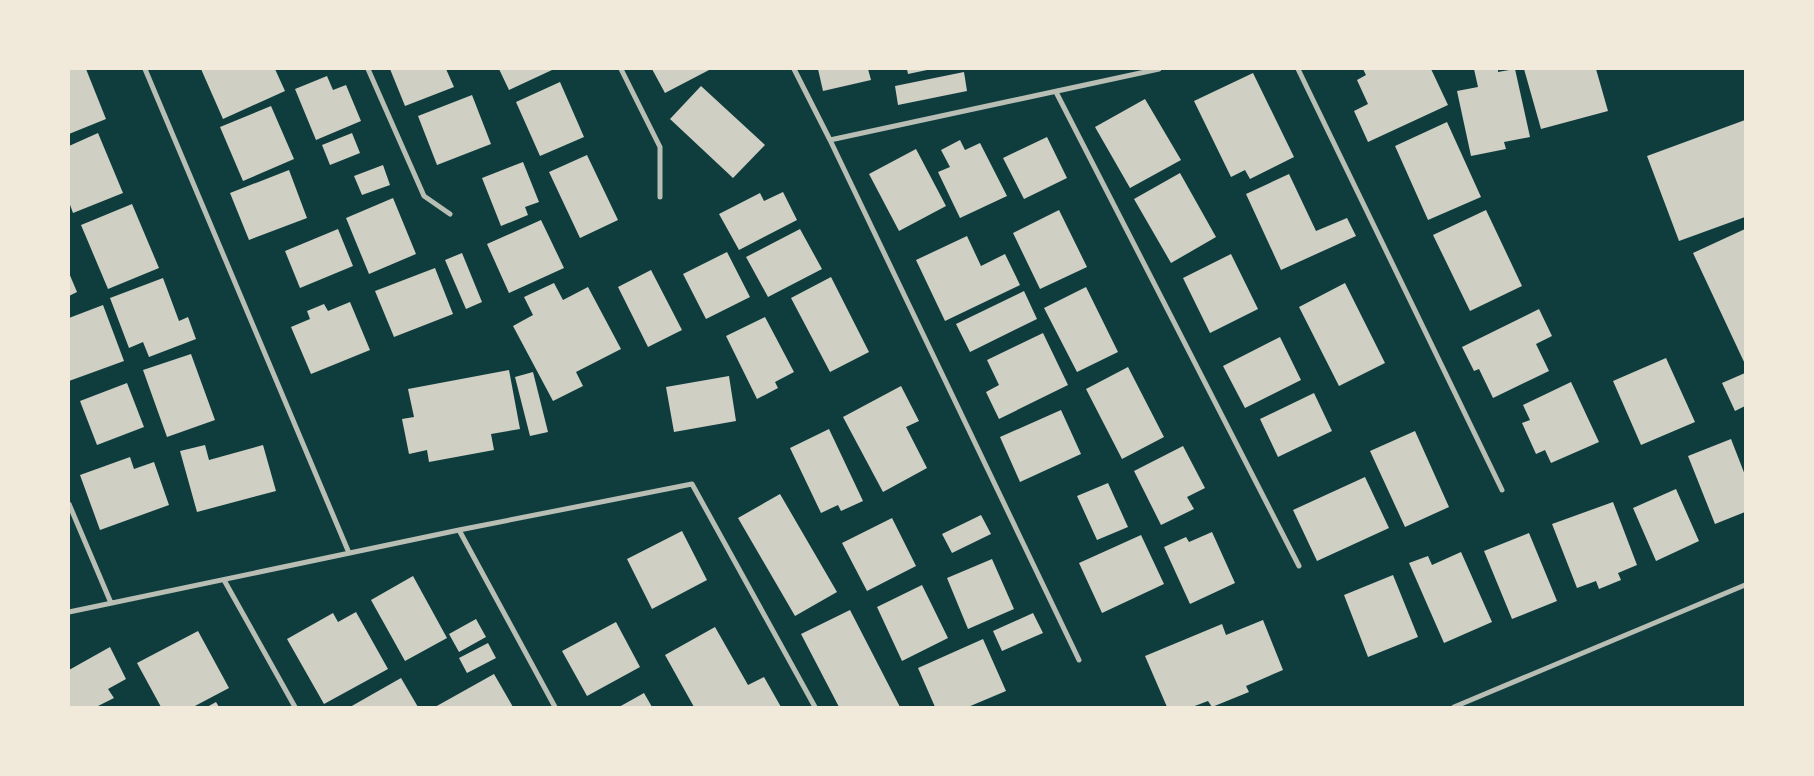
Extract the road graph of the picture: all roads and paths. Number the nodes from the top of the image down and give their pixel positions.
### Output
1 (144, 69) edge
2 (368, 69) edge
3 (621, 69) edge
4 (794, 69) edge
5 (1159, 69) edge
6 (1298, 69) edge
7 (1056, 92) junction
8 (830, 140) junction
9 (660, 197) dead end
10 (450, 214) dead end
11 (1502, 490) dead end
12 (69, 504) edge
13 (459, 530) junction
14 (349, 554) junction
15 (1299, 566) dead end
16 (224, 580) junction
17 (1745, 585) edge
18 (111, 603) junction
19 (69, 612) edge
20 (1079, 660) dead end
21 (295, 707) edge
22 (555, 707) edge
23 (815, 707) edge
24 (1454, 707) edge

1 - 14 street
2 - 10 street
3 - 9 street
4 - 8 street
5 - 7 street
6 - 11 street
7 - 8 street
7 - 15 street
8 - 20 street
12 - 18 street
13 - 14 street
13 - 22 street
13 - 23 street
14 - 16 street
16 - 18 street
16 - 21 street
17 - 24 street
18 - 19 street

